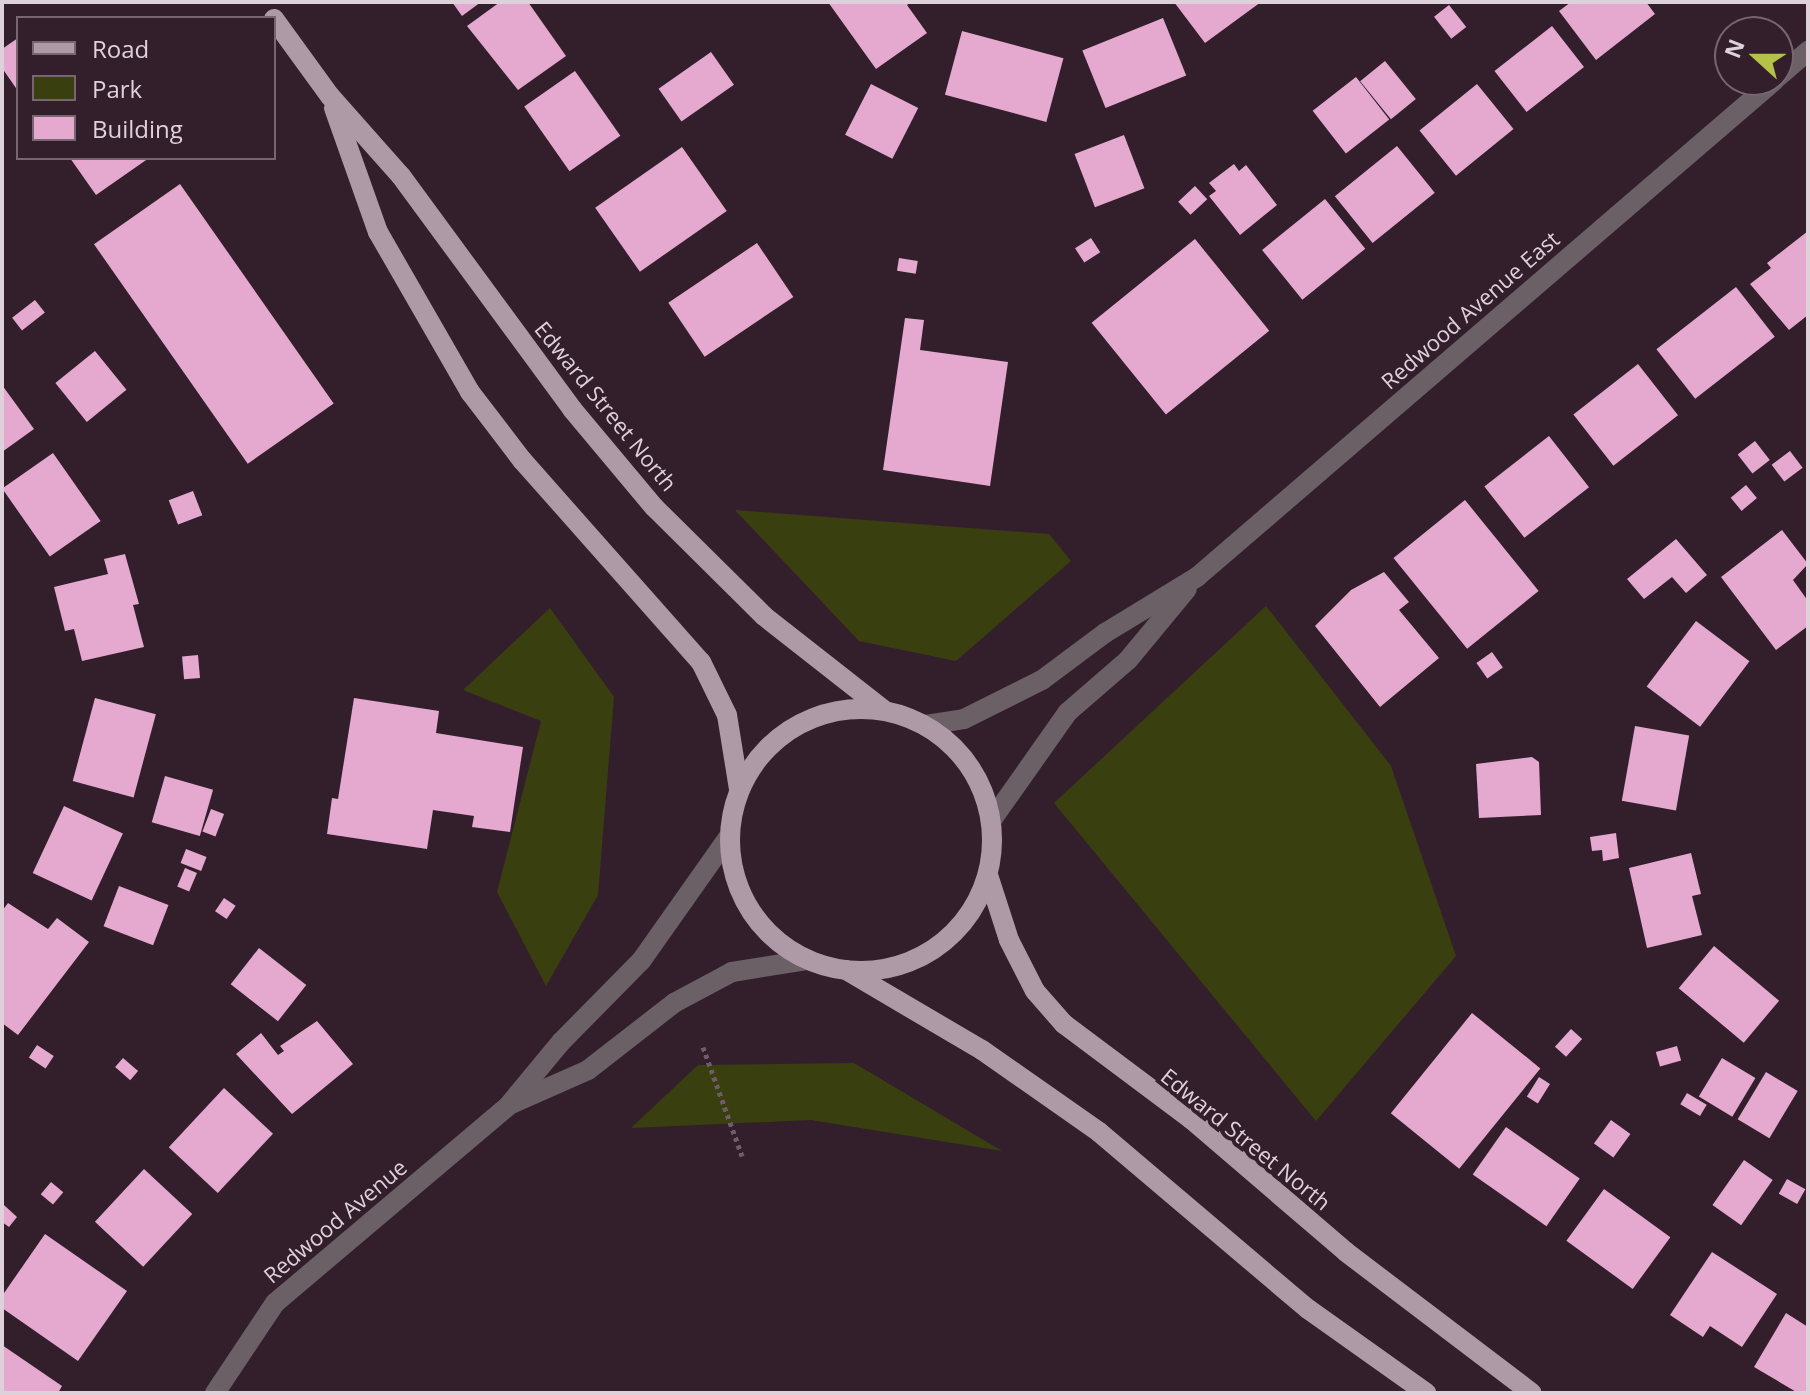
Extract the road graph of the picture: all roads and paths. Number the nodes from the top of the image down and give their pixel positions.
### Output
1 (276, 22) edge
2 (330, 96) junction
3 (1756, 96) edge
4 (1197, 577) junction
5 (884, 710) junction
6 (926, 725) junction
7 (739, 789) junction
8 (991, 821) junction
9 (730, 835) junction
10 (988, 875) junction
11 (808, 960) junction
12 (846, 970) junction
13 (703, 1047) dead end
14 (508, 1106) junction
15 (742, 1156) dead end
16 (215, 1393) edge
17 (1426, 1393) edge
18 (1532, 1393) edge

1 - 2 main road, Edward Street North
2 - 5 main road, Edward Street North
2 - 7 main road, Edward Street North
3 - 4 street, Redwood Avenue East
4 - 6 street, Redwood Avenue East
4 - 8 street, Redwood Avenue East
5 - 6 main road
5 - 7 main road
6 - 8 main road
7 - 9 main road
8 - 10 main road
9 - 11 main road
9 - 14 street, Redwood Avenue
10 - 12 main road
10 - 18 main road, Edward Street North
11 - 12 main road
11 - 14 street, Redwood Avenue
12 - 17 main road
13 - 15 path
14 - 16 street, Redwood Avenue

